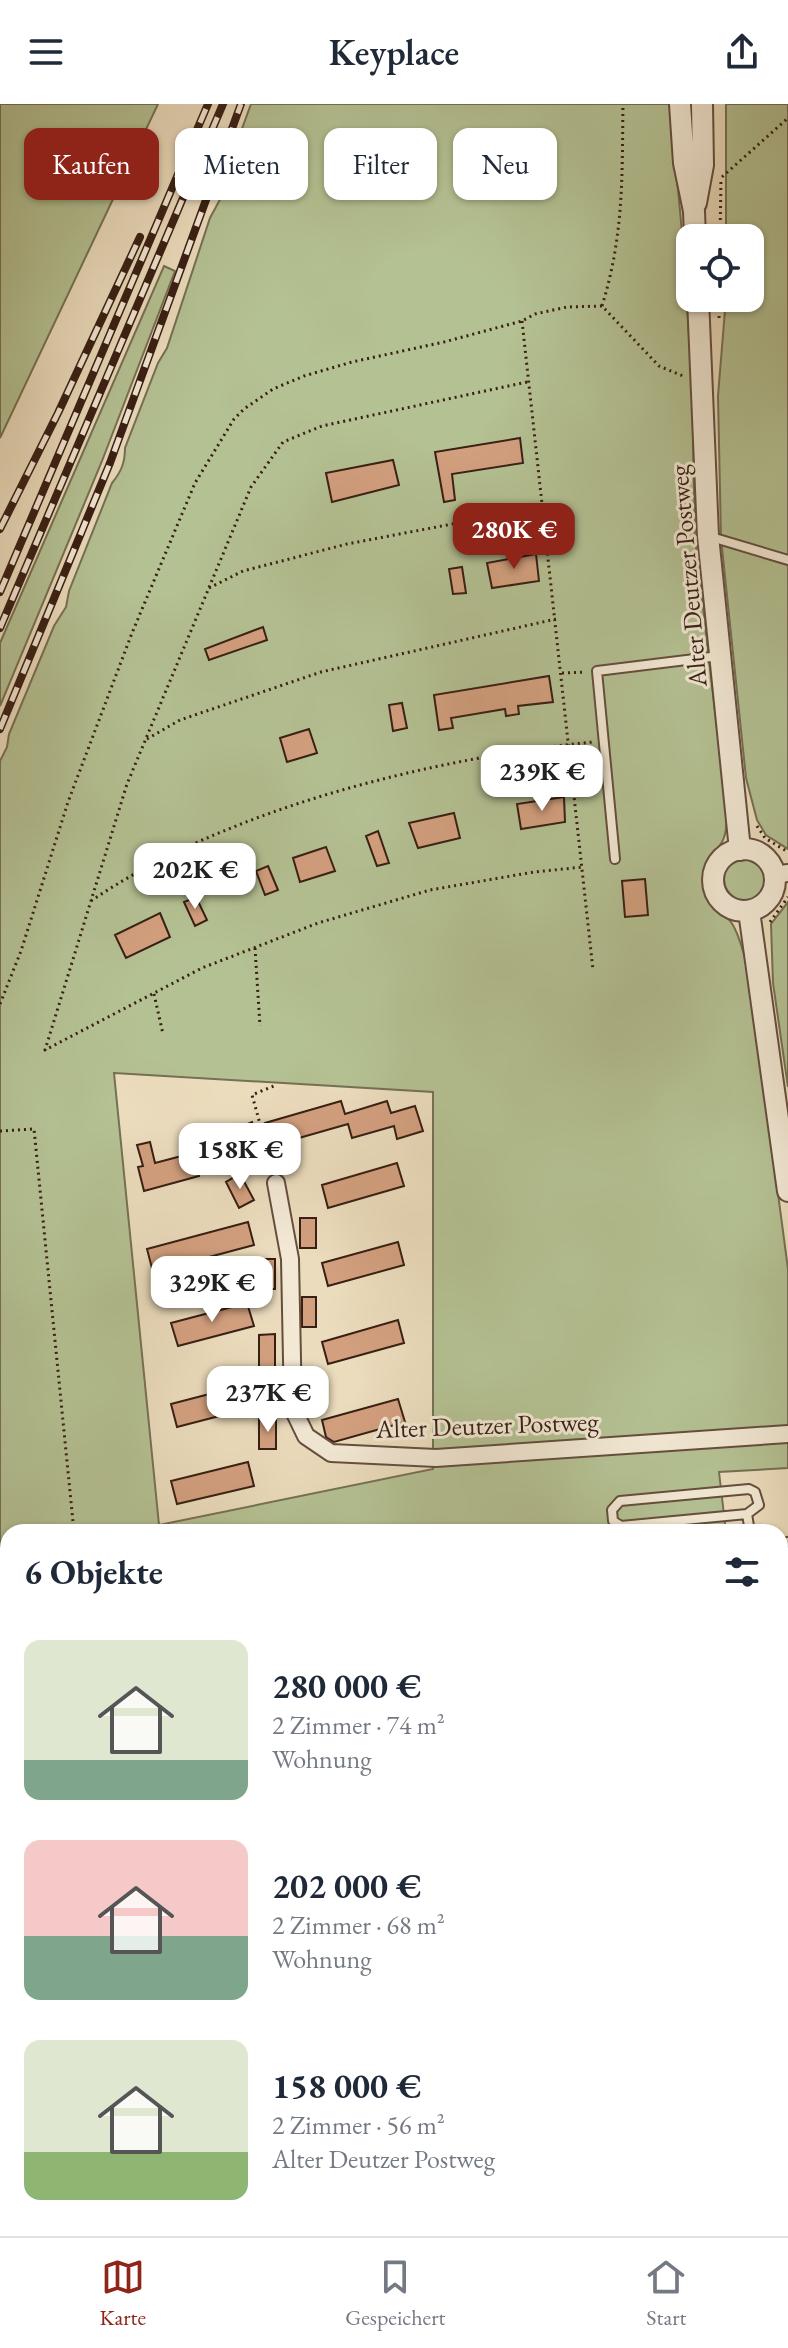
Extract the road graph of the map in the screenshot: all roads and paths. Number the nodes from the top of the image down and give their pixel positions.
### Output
1 (623, 104) edge
2 (680, 104) edge
3 (702, 104) edge
4 (788, 118) edge
5 (721, 178) dead end
6 (694, 211) junction
7 (694, 224) edge
8 (602, 306) junction
9 (699, 312) edge
10 (522, 321) junction
11 (701, 379) junction
12 (527, 382) junction
13 (542, 507) junction
14 (708, 536) junction
15 (788, 560) edge
16 (209, 588) junction
17 (556, 619) junction
18 (720, 656) junction
19 (597, 671) junction
20 (562, 673) junction
21 (147, 739) junction
22 (604, 741) junction
23 (569, 745) junction
24 (740, 850) junction
25 (615, 859) dead end
26 (583, 867) junction
27 (781, 874) edge
28 (91, 901) junction
29 (749, 911) junction
30 (255, 948) junction
31 (593, 970) dead end
32 (154, 994) junction
33 (0, 1004) edge
34 (260, 1026) dead end
35 (163, 1034) dead end
36 (276, 1085) dead end
37 (0, 1131) edge
38 (276, 1183) joint
39 (788, 1191) edge
40 (788, 1434) edge
41 (747, 1514) junction
42 (73, 1524) edge
43 (618, 1524) edge
44 (642, 1524) edge
45 (749, 1524) edge

1 - 8 path
2 - 6 street
3 - 6 street
4 - 5 path
6 - 7 street
8 - 10 path
8 - 11 path
9 - 11 street, Alter Deutzer Postweg
10 - 12 path
10 - 33 path
11 - 14 street, Alter Deutzer Postweg
12 - 13 path
12 - 16 path
13 - 16 path
13 - 17 path
14 - 15 lane
14 - 18 street, Alter Deutzer Postweg
16 - 21 path
17 - 20 path
17 - 21 path
18 - 19 lane
18 - 24 street, Alter Deutzer Postweg
19 - 20 path
19 - 22 lane
20 - 23 path
21 - 28 path
22 - 23 path
22 - 25 lane
23 - 26 path
23 - 28 path
24 - 27 street
24 - 29 street
26 - 30 path
26 - 31 path
27 - 29 street
28 - 32 path
29 - 39 street
30 - 32 path
30 - 34 path
32 - 35 path
36 - 38 path
37 - 42 path
38 - 40 street, Alter Deutzer Postweg
41 - 43 lane
41 - 44 lane
41 - 45 lane

